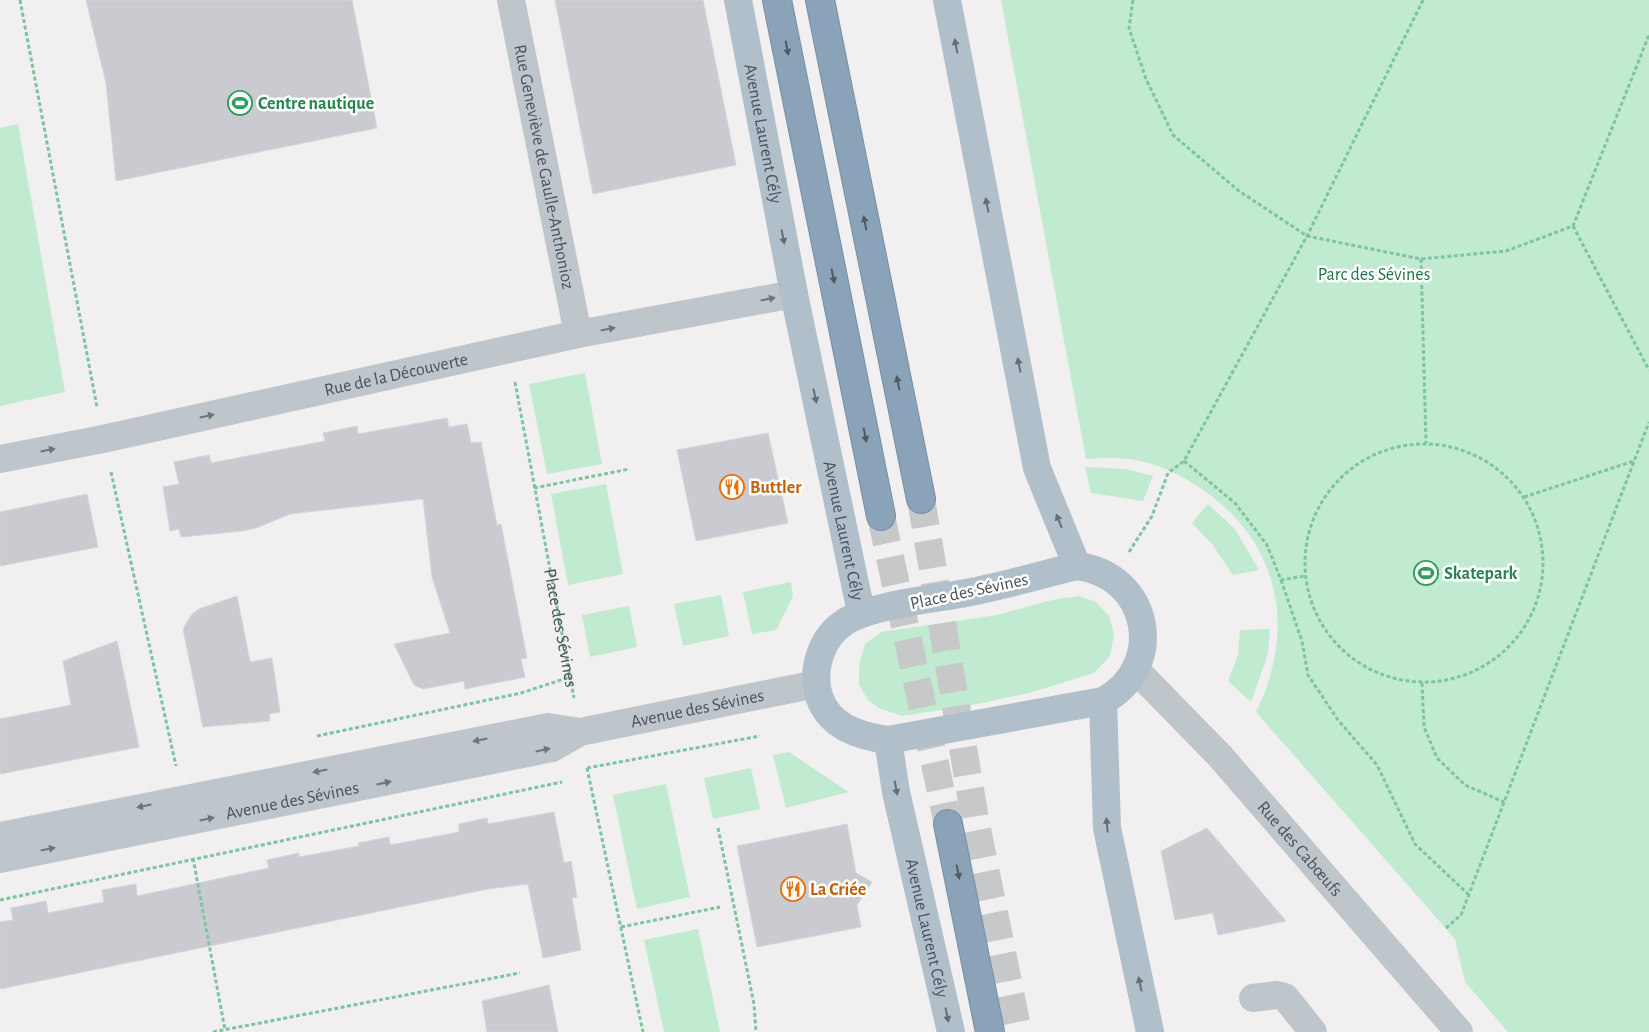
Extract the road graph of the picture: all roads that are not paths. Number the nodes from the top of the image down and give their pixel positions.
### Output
1 (511, 0) edge
2 (738, 0) edge
3 (777, 0) edge
4 (820, 0) edge
5 (948, 0) edge
6 (794, 294) junction
7 (578, 334) junction
8 (0, 459) edge
9 (921, 499) tunnel mouth
10 (882, 516) tunnel mouth
11 (1077, 566) junction
12 (861, 612) junction
13 (1135, 669) junction
14 (816, 684) junction
15 (1103, 702) junction
16 (580, 732) junction
17 (888, 740) junction
18 (948, 824) tunnel mouth
19 (0, 836) edge
20 (0, 859) edge
21 (1253, 998) dead end
22 (951, 1032) edge
23 (990, 1032) edge
24 (1150, 1032) edge
25 (1313, 1032) edge
26 (1459, 1032) edge

1 - 7 street, Rue Geneviève de Gaulle-Anthonioz
2 -> 6 main road, Avenue Laurent Cély
3 -> 10 highway
9 -> 4 highway
11 -> 5 main road
7 -> 6 street, Rue de la Découverte
6 -> 12 main road, Avenue Laurent Cély
8 -> 7 street, Rue de la Découverte
11 - 12 main road, Place des Sévines
11 - 13 main road
12 - 14 main road, Avenue Laurent Cély
13 - 15 main road
13 - 26 street, Rue des Cabœufs
14 - 16 street, Avenue des Sévines
14 - 17 main road, Avenue Laurent Cély
15 - 17 main road
24 -> 15 main road
16 -> 19 street, Avenue des Sévines
20 -> 16 street, Avenue des Sévines
17 -> 22 main road, Avenue Laurent Cély
18 -> 23 highway
21 - 25 street

